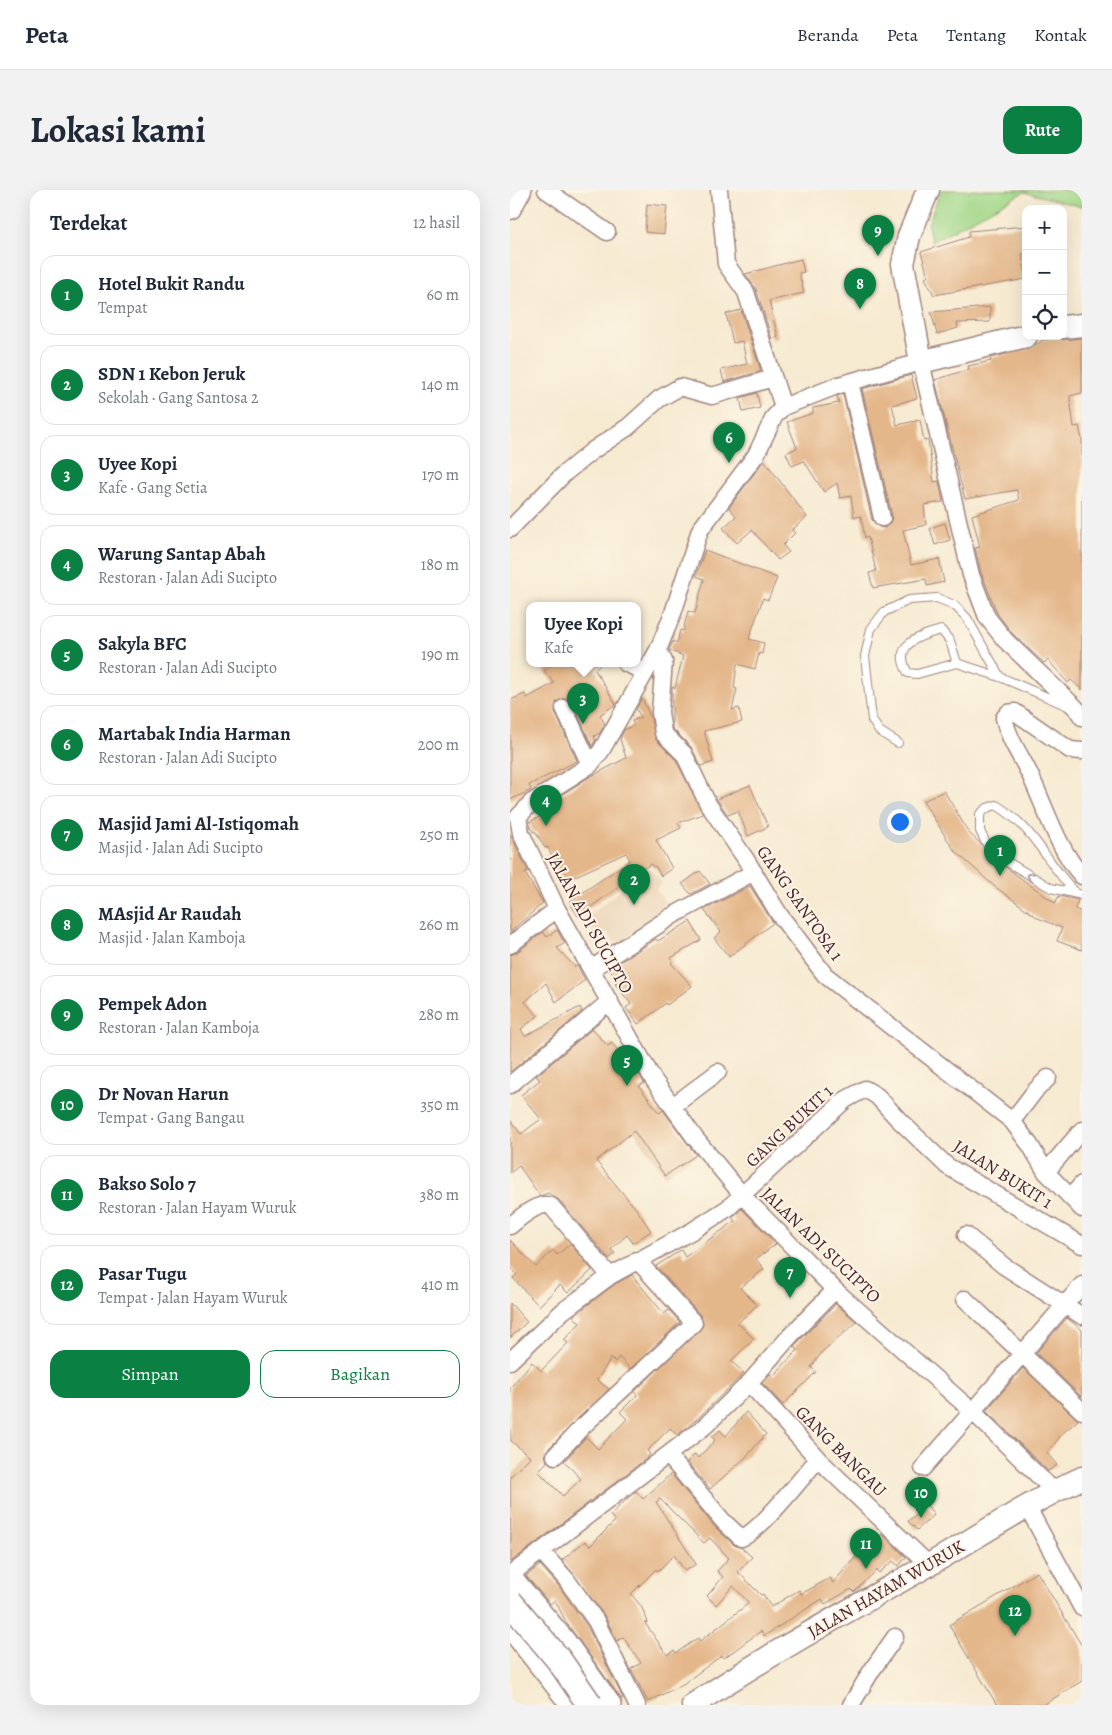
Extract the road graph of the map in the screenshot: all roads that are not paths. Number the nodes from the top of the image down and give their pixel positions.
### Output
1 (546, 190) edge
2 (719, 190) edge
3 (928, 190) edge
4 (606, 232) dead end
5 (1082, 325) edge
6 (1067, 327) edge
7 (1022, 337) edge
8 (921, 362) junction
9 (773, 378) junction
10 (850, 382) junction
11 (782, 407) junction
12 (882, 518) dead end
13 (511, 525) edge
14 (658, 650) junction
15 (957, 663) junction
16 (634, 667) edge
17 (645, 672) junction
18 (1000, 677) junction
19 (564, 708) dead end
20 (1080, 713) edge
21 (898, 743) dead end
22 (1082, 751) edge
23 (590, 765) junction
24 (514, 821) edge
25 (754, 872) junction
26 (1082, 876) edge
27 (1079, 894) edge
28 (557, 909) junction
29 (510, 945) edge
30 (591, 969) junction
31 (610, 1001) junction
32 (718, 1072) dead end
33 (1048, 1078) dead end
34 (510, 1085) edge
35 (865, 1089) joint
36 (672, 1106) junction
37 (1012, 1121) junction
38 (1082, 1130) edge
39 (1046, 1172) junction
40 (1082, 1184) edge
41 (743, 1196) junction
42 (1076, 1203) edge
43 (510, 1226) edge
44 (966, 1235) dead end
45 (1082, 1245) edge
46 (638, 1260) junction
47 (610, 1276) junction
48 (1082, 1285) edge
49 (836, 1290) junction
50 (965, 1298) dead end
51 (1065, 1303) junction
52 (1082, 1316) edge
53 (1023, 1352) junction
54 (510, 1361) edge
55 (749, 1383) junction
56 (1082, 1410) edge
57 (972, 1411) junction
58 (555, 1456) dead end
59 (668, 1456) junction
60 (818, 1459) junction
61 (923, 1468) dead end
62 (1082, 1478) edge
63 (1054, 1491) junction
64 (1027, 1506) junction
65 (540, 1551) junction
66 (929, 1565) junction
67 (510, 1575) edge
68 (510, 1579) edge
69 (510, 1602) edge
70 (1082, 1608) edge
71 (510, 1624) edge
72 (896, 1638) dead end
73 (583, 1668) junction
74 (567, 1695) edge
75 (601, 1704) edge
76 (581, 1705) edge
77 (637, 1705) edge
78 (693, 1705) edge
79 (851, 1705) edge

1 - 4 street
2 - 9 street
3 - 8 street
5 - 6 street
7 - 8 street
8 - 10 street
8 - 20 street
9 - 11 street
9 - 13 street
10 - 11 street
10 - 12 street
11 - 14 street, JALAN ADI SUCIPTO
14 - 17 street, JALAN ADI SUCIPTO
14 - 25 street, GANG SANTOSA 1
15 - 15 lane
15 - 18 lane
16 - 17 street
17 - 23 street, JALAN ADI SUCIPTO
18 - 20 lane
18 - 21 lane
19 - 23 street
22 - 26 street
23 - 24 street, JALAN ADI SUCIPTO
24 - 28 street, JALAN ADI SUCIPTO
25 - 30 street
25 - 37 street, GANG SANTOSA 1
27 -> 27 lane
28 - 29 street
28 - 30 street, JALAN ADI SUCIPTO
30 - 31 street, JALAN ADI SUCIPTO
31 - 34 street
31 - 36 street, JALAN ADI SUCIPTO
32 - 36 street
33 - 37 street
35 - 41 street, GANG BUKIT 1
35 - 45 street, JALAN BUKIT 1
36 - 41 street, JALAN ADI SUCIPTO
37 - 39 street, GANG SANTOSA 1
38 - 39 street
39 - 42 street, GANG SANTOSA 1
40 - 42 street
41 - 46 street, GANG BUKIT 1
41 - 49 street, JALAN ADI SUCIPTO
43 - 47 street
44 - 51 street
46 - 47 street, GANG BUKIT 1
46 - 58 street
47 - 54 street, GANG BUKIT 1
48 - 51 street
49 - 55 street
49 - 57 street, JALAN ADI SUCIPTO
50 - 53 street
51 - 52 street
51 - 53 street
53 - 56 street
53 - 57 street
55 - 59 street
55 - 60 street, GANG BANGAU
57 - 61 street
57 - 63 street, JALAN ADI SUCIPTO
59 - 60 street
59 - 65 street
60 - 66 street, GANG BANGAU
62 - 63 street, JALAN HAYAM WURUK
63 - 64 street, JALAN HAYAM WURUK
64 - 66 street, JALAN HAYAM WURUK
64 - 70 street
65 - 67 street
65 - 77 street
66 - 78 street, JALAN HAYAM WURUK
68 - 73 main road
69 - 75 main road, bridge
71 - 74 main road
72 - 79 street
73 - 74 main road
73 - 75 main road
75 - 76 main road

